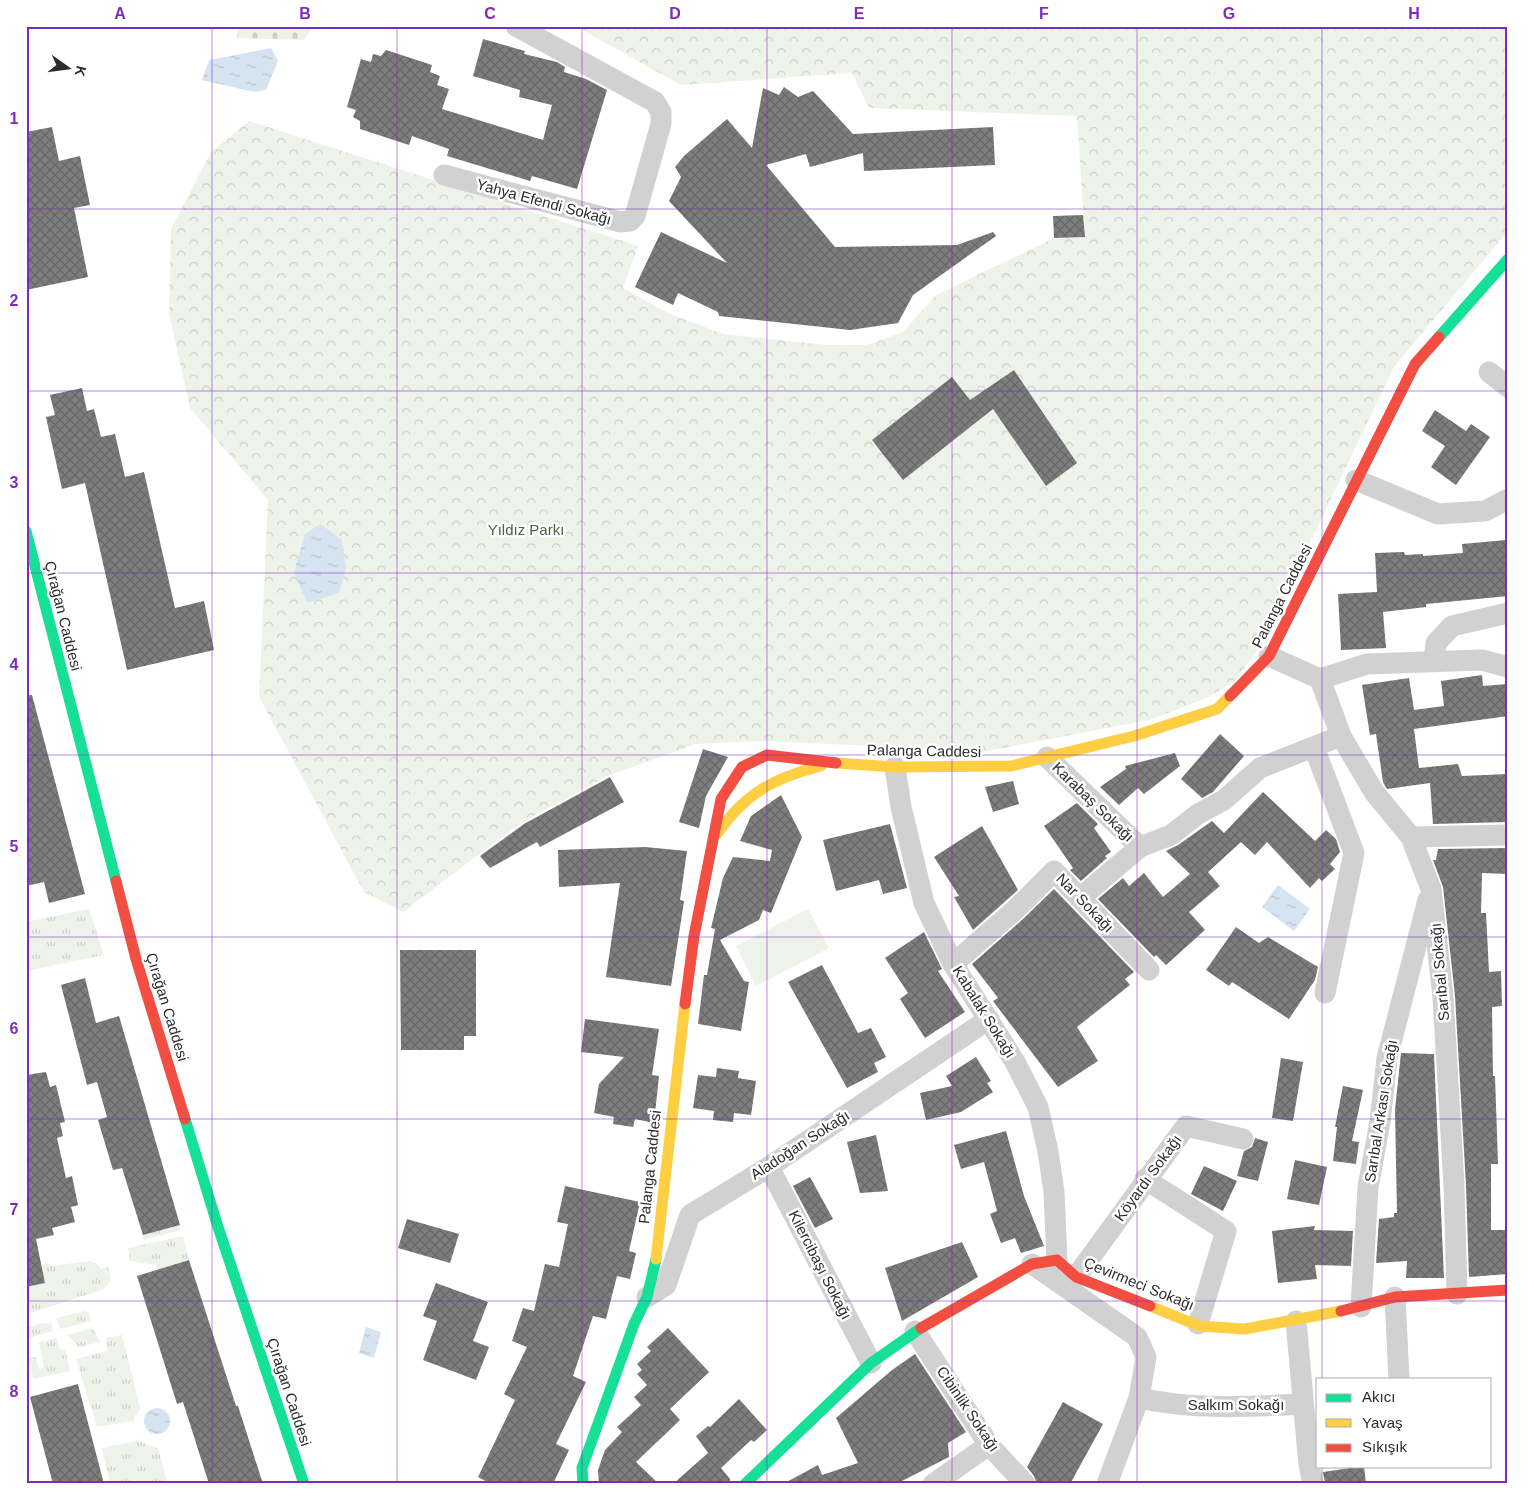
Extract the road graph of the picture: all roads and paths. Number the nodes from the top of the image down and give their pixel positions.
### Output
1 (516, 26) edge
2 (444, 175) dead end
3 (1508, 259) edge
4 (1489, 372) dead end
5 (1508, 387) edge
6 (1356, 480) junction
7 (1508, 499) edge
8 (26, 531) edge
9 (1508, 613) edge
10 (1269, 656) junction
11 (1434, 661) junction
12 (1508, 667) edge
13 (1320, 679) junction
14 (1341, 736) junction
15 (1314, 747) junction
16 (1047, 757) junction
17 (832, 764) junction
18 (895, 768) junction
19 (1508, 835) edge
20 (1411, 837) junction
21 (712, 844) junction
22 (1140, 847) junction
23 (1431, 889) junction
24 (1080, 898) junction
25 (953, 964) junction
26 (1149, 970) dead end
27 (1325, 993) dead end
28 (989, 1019) junction
29 (1243, 1139) dead end
30 (769, 1167) junction
31 (1145, 1180) junction
32 (1057, 1260) junction
33 (1032, 1264) junction
34 (1076, 1277) junction
35 (1508, 1290) edge
36 (1458, 1294) junction
37 (647, 1297) junction
38 (1395, 1297) junction
39 (1361, 1308) junction
40 (1296, 1321) junction
41 (1198, 1324) junction
42 (915, 1331) junction
43 (871, 1363) junction
44 (1399, 1378) edge
45 (1139, 1398) junction
46 (1303, 1404) junction
47 (989, 1445) junction
48 (304, 1484) edge
49 (583, 1484) edge
50 (745, 1484) edge
51 (933, 1484) edge
52 (1025, 1484) edge
53 (1107, 1484) edge
54 (1313, 1484) edge

1 - 2 street, Yahya Efendi Sokağı
3 - 6 main road, Palanga Caddesi
4 - 5 street
6 - 7 street
6 - 10 main road, Palanga Caddesi
8 - 48 main road, Çırağan Caddesi
9 - 11 street
10 - 13 street
10 - 16 main road, Palanga Caddesi
11 - 12 street
11 - 13 street
13 - 14 street, Sarıbal Sokağı
14 - 15 street
14 - 20 street, Sarıbal Sokağı
15 - 22 street
15 - 27 street
16 - 18 main road, Palanga Caddesi
16 - 22 street, Karabaş Sokağı
17 - 18 main road, Palanga Caddesi
17 - 21 main road, Palanga Caddesi
17 - 21 main road, Palanga Caddesi
18 - 25 street, Kabalak Sokağı
19 - 20 street
20 - 23 street, Sarıbal Sokağı
21 - 37 main road, Palanga Caddesi
22 - 24 street
23 - 36 street, Sarıbal Sokağı
23 - 39 street, Sarıbal Arkası Sokağı
24 - 25 street, Nar Sokağı
24 - 26 street, Nar Sokağı
25 - 28 street, Kabalak Sokağı
28 - 30 street, Aladoğan Sokağı
28 - 32 street, Kabalak Sokağı
29 - 31 street, Köyardı Sokağı
30 - 37 street, Aladoğan Sokağı
30 - 43 street, Kilercibaşı Sokağı
31 - 34 street, Köyardı Sokağı
31 - 41 street
32 - 33 main road
32 - 34 main road, Çevirmeci Sokağı
33 - 42 main road
33 - 45 street
34 - 41 main road, Çevirmeci Sokağı
35 - 36 main road, Çevirmeci Sokağı
36 - 38 main road, Çevirmeci Sokağı
37 - 49 main road, Palanga Caddesi
38 - 39 main road, Çevirmeci Sokağı
38 - 44 street
39 - 40 main road, Çevirmeci Sokağı
40 - 41 main road, Çevirmeci Sokağı
40 - 46 street
42 - 43 main road
42 - 47 street, Cibinlik Sokağı
43 - 50 main road
45 - 46 street, Salkım Sokağı
45 - 53 street
46 - 54 street
47 - 51 street
47 - 52 street, Cibinlik Sokağı

